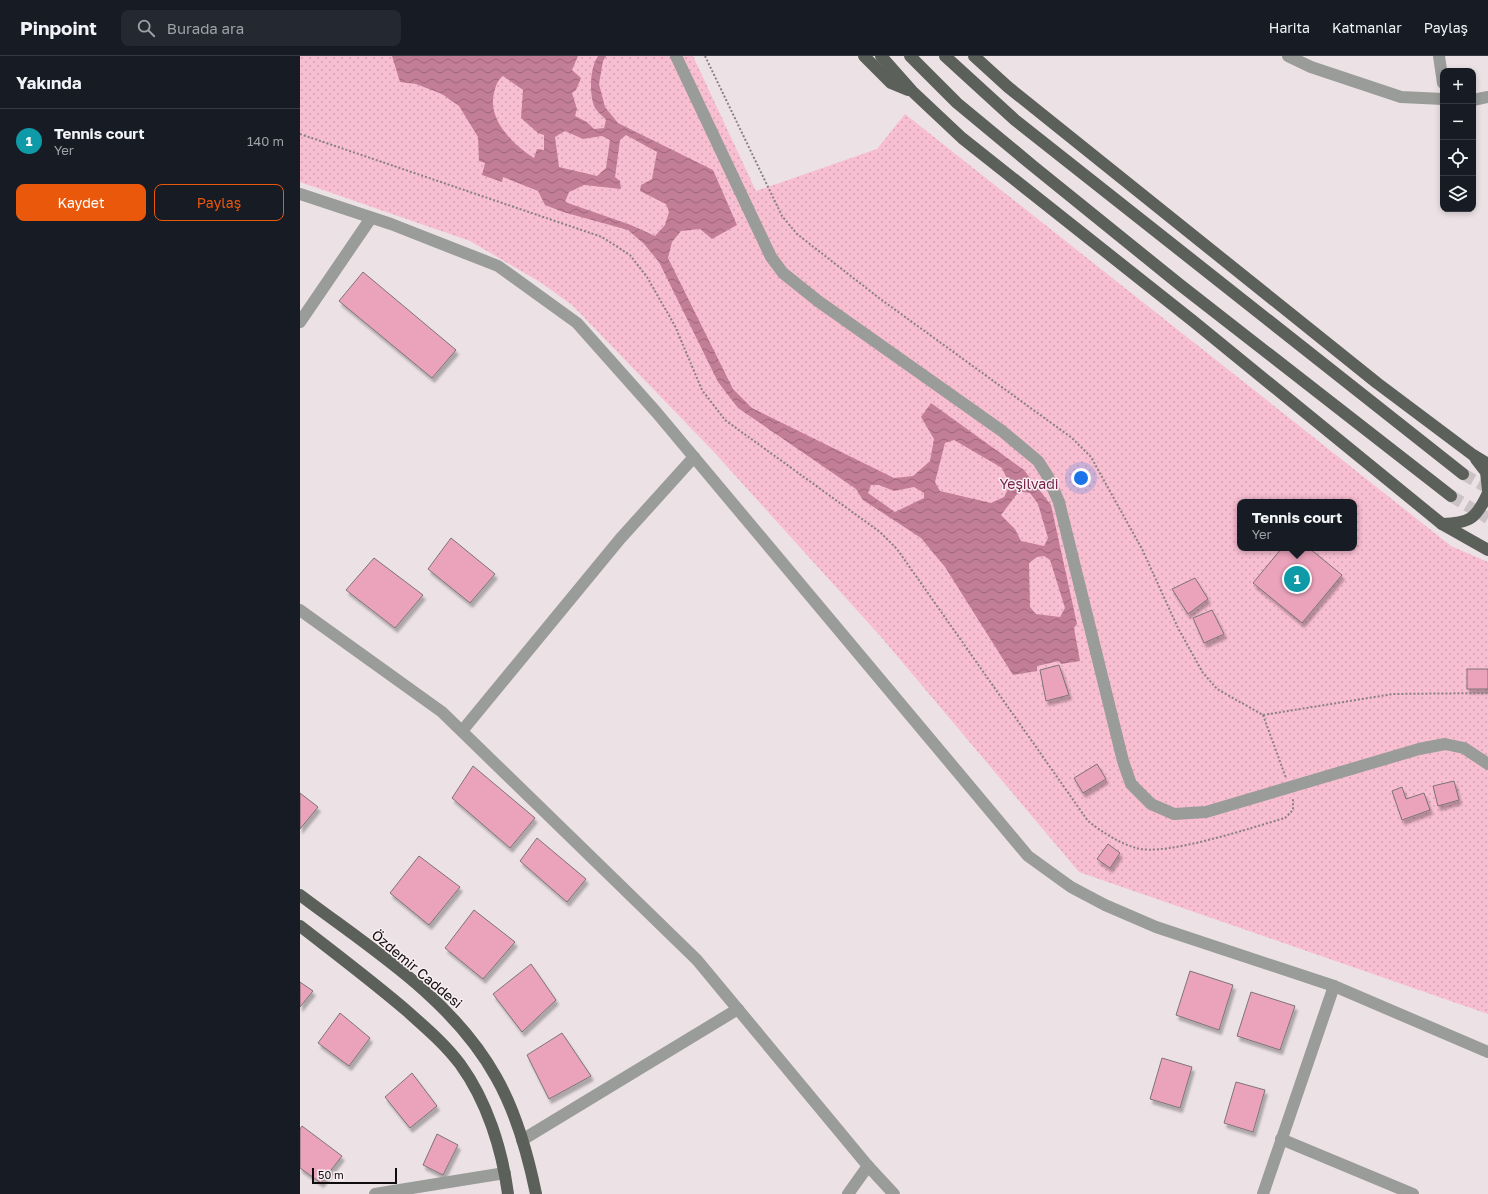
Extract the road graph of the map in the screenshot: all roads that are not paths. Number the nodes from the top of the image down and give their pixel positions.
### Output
1 (676, 56) edge
2 (864, 56) edge
3 (881, 56) edge
4 (910, 56) edge
5 (945, 56) edge
6 (974, 56) edge
7 (1288, 56) edge
8 (1439, 56) edge
9 (1441, 68) edge
10 (912, 92) junction
11 (1488, 98) edge
12 (1440, 99) edge
13 (1476, 100) edge
14 (300, 194) edge
15 (371, 218) junction
16 (300, 322) edge
17 (1473, 455) junction
18 (694, 457) junction
19 (1488, 464) edge
20 (1463, 474) tunnel mouth
21 (1488, 492) edge
22 (1451, 496) tunnel mouth
23 (1442, 524) junction
24 (1488, 550) edge
25 (300, 610) edge
26 (462, 731) junction
27 (1488, 764) edge
28 (300, 895) edge
29 (300, 926) edge
30 (1334, 986) junction
31 (738, 1009) junction
32 (1488, 1052) edge
33 (1281, 1139) junction
34 (522, 1140) junction
35 (868, 1166) junction
36 (505, 1173) junction
37 (388, 1193) edge
38 (375, 1194) edge
39 (508, 1194) edge
40 (536, 1194) edge
41 (848, 1194) edge
42 (894, 1194) edge
43 (1263, 1194) edge
44 (1413, 1194) edge

1 - 27 street
2 - 10 main road
3 - 10 main road
4 - 22 main road
5 - 20 main road
6 - 17 main road
7 - 12 street
8 - 9 street
10 - 23 main road
11 - 13 street
14 - 15 street
15 - 16 street
15 - 18 street
17 - 19 main road
17 - 21 main road
18 - 26 street
18 - 30 street
21 - 23 main road
23 - 24 main road
25 - 26 street
26 - 31 street
28 - 34 main road, Özdemir Caddesi
29 - 36 main road
30 - 32 street
30 - 33 street
31 - 34 street
31 - 35 street
33 - 43 street
33 - 44 street
34 - 40 main road, Özdemir Caddesi
35 - 41 street
35 - 42 street
36 - 37 street
36 - 39 main road
37 - 38 street

